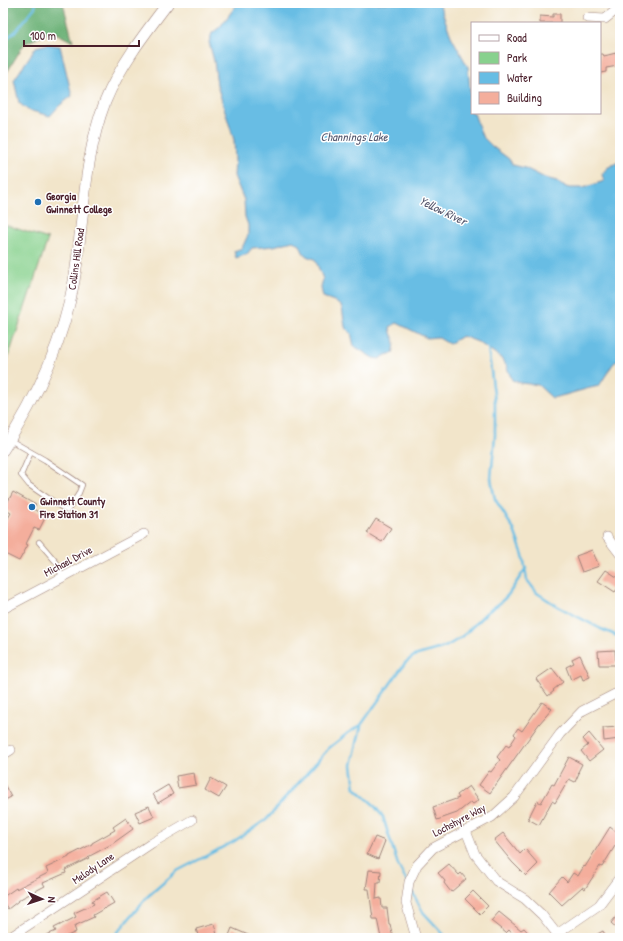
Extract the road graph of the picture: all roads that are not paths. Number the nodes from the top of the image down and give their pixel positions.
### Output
1 (168, 3) edge
2 (620, 7) edge
3 (587, 18) dead end
4 (10, 440) junction
5 (3, 450) edge
6 (31, 452) junction
7 (144, 534) dead end
8 (607, 537) dead end
9 (39, 542) dead end
10 (620, 554) edge
11 (62, 577) junction
12 (3, 609) edge
13 (615, 694) dead end
14 (11, 750) dead end
15 (3, 755) edge
16 (192, 820) dead end
17 (466, 831) junction
18 (620, 877) edge
19 (557, 936) edge
20 (9, 938) edge
21 (416, 938) edge

1 - 4 street, Collins Hill Road
2 - 3 street
4 - 5 street, Collins Hill Road
4 - 6 lane
6 - 6 lane
7 - 11 street, Michael Drive
8 - 10 street
9 - 11 lane
11 - 12 street, Michael Drive
13 - 17 street, Lochshyre Way
14 - 15 street
16 - 20 street, Melody Lane
17 - 19 street
17 - 21 street, Lochshyre Way
18 - 19 street

